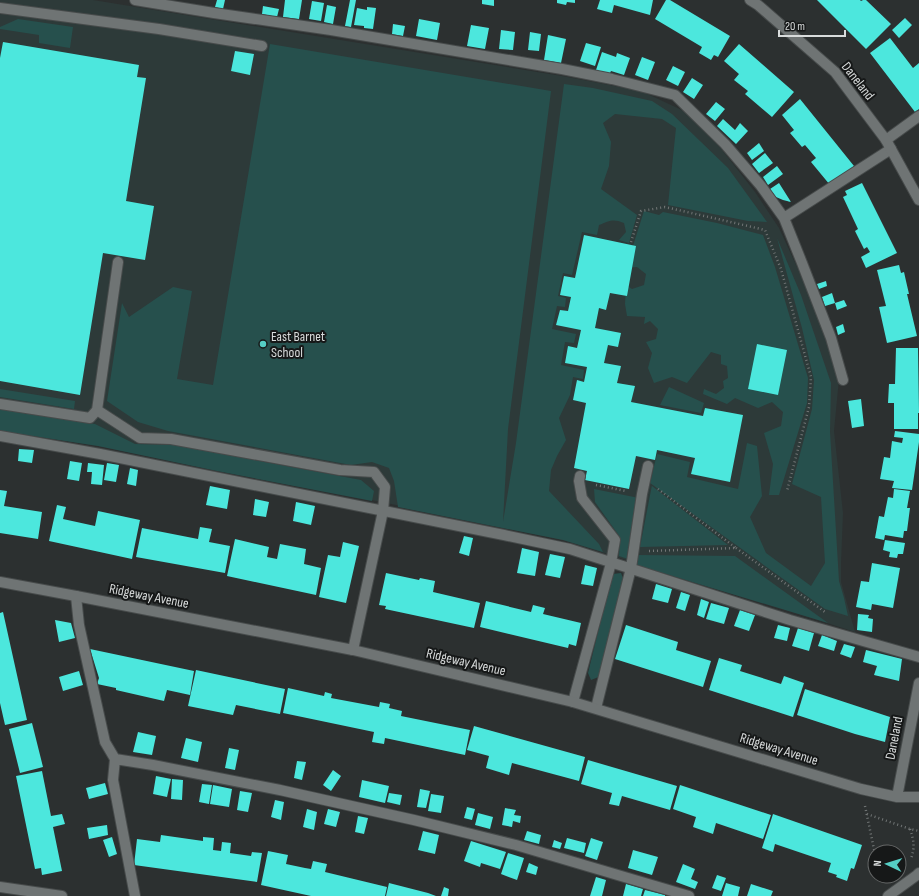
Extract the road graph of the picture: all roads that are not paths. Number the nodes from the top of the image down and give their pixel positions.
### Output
1 (135, 0) edge
2 (750, 0) edge
3 (0, 8) edge
4 (262, 46) dead end
5 (919, 116) edge
6 (889, 145) junction
7 (919, 200) edge
8 (784, 218) junction
9 (118, 262) dead end
10 (843, 380) dead end
11 (0, 404) edge
12 (96, 410) junction
13 (0, 436) edge
14 (648, 466) dead end
15 (579, 479) road end
16 (383, 511) junction
17 (611, 563) junction
18 (631, 568) junction
19 (0, 582) edge
20 (76, 596) junction
21 (353, 650) junction
22 (919, 657) edge
23 (919, 683) edge
24 (573, 702) junction
25 (596, 708) junction
26 (115, 759) junction
27 (897, 797) junction
28 (919, 797) edge
29 (919, 873) edge
30 (0, 887) edge
31 (62, 896) edge
32 (135, 896) edge
33 (689, 896) edge
34 (888, 896) edge

1 - 8 street
2 - 6 street, Daneland
3 - 4 street
5 - 6 street
6 - 7 street, Daneland
6 - 8 street
8 - 10 street
9 - 12 street
11 - 12 street
12 - 16 street
13 - 16 street
14 - 18 street
15 - 17 street
16 - 17 street
16 - 21 street
17 - 18 street
17 - 24 street
18 - 22 street
18 - 25 street
19 - 20 street, Ridgeway Avenue
20 - 21 street, Ridgeway Avenue
20 - 26 street
21 - 24 street, Ridgeway Avenue
23 - 27 street, Daneland
24 - 25 street, Ridgeway Avenue
25 - 27 street, Ridgeway Avenue
26 - 32 street
26 - 33 street
27 - 28 street, Ridgeway Avenue
29 - 34 street
30 - 31 street

